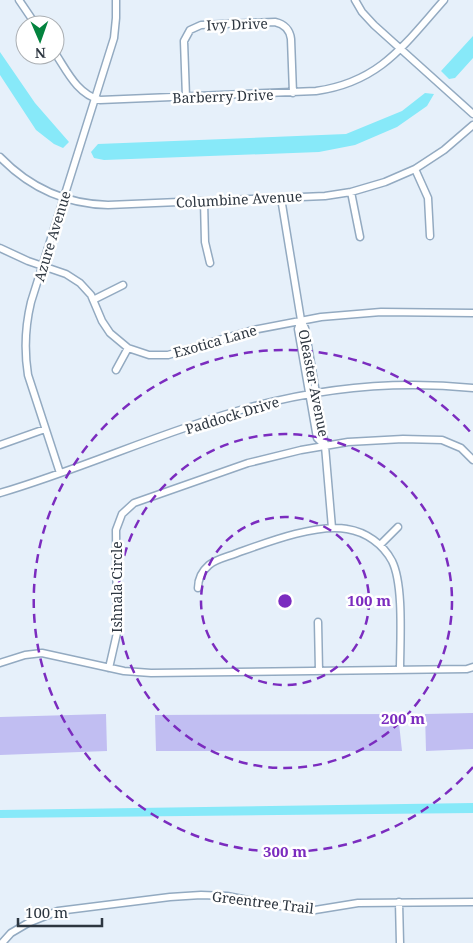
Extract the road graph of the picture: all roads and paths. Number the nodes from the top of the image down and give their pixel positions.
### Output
1 (19, 0) edge
2 (116, 0) edge
3 (355, 0) edge
4 (444, 0) edge
5 (29, 15) edge
6 (401, 49) junction
7 (63, 65) edge
8 (293, 93) junction
9 (186, 97) junction
10 (96, 99) junction
11 (473, 114) edge
12 (473, 124) edge
13 (0, 157) edge
14 (415, 169) junction
15 (351, 192) junction
16 (64, 198) junction
17 (281, 198) junction
18 (204, 201) junction
19 (430, 236) dead end
20 (360, 237) dead end
21 (0, 248) edge
22 (210, 263) dead end
23 (43, 266) junction
24 (123, 286) dead end
25 (93, 300) junction
26 (473, 313) edge
27 (301, 320) junction
28 (128, 348) junction
29 (116, 370) dead end
30 (473, 388) edge
31 (313, 394) junction
32 (45, 429) junction
33 (0, 445) edge
34 (326, 446) junction
35 (472, 457) edge
36 (60, 473) junction
37 (0, 493) edge
38 (398, 527) dead end
39 (332, 528) junction
40 (380, 545) junction
41 (198, 588) dead end
42 (318, 622) dead end
43 (0, 663) edge
44 (473, 667) edge
45 (109, 668) junction
46 (400, 670) junction
47 (319, 671) junction
48 (399, 902) junction
49 (473, 902) edge
50 (2, 943) edge
51 (400, 943) edge

1 - 5 street
2 - 10 street, Azure Avenue
3 - 6 street
4 - 6 street, Barberry Drive
6 - 8 street, Barberry Drive
6 - 11 street
7 - 10 street
8 - 9 street, Barberry Drive
8 - 9 street, Ivy Drive
9 - 10 street, Barberry Drive
10 - 16 street, Azure Avenue
12 - 14 street, Columbine Avenue
13 - 16 street, Columbine Avenue
14 - 15 street, Columbine Avenue
14 - 19 street
15 - 17 street, Columbine Avenue
15 - 20 street
16 - 18 street, Columbine Avenue
16 - 23 street, Azure Avenue
17 - 18 street, Columbine Avenue
17 - 27 street, Oleaster Avenue
18 - 22 street
21 - 23 street, Exotica Lane
23 - 25 street, Exotica Lane
23 - 32 street, Azure Avenue
24 - 25 street
25 - 28 street, Exotica Lane
26 - 27 street, Exotica Lane
27 - 28 street, Exotica Lane
27 - 31 street, Oleaster Avenue
28 - 29 street
30 - 31 street, Paddock Drive
31 - 34 street, Oleaster Avenue
31 - 36 street, Paddock Drive
32 - 33 street
32 - 36 street, Azure Avenue
34 - 35 street, Ishnala Circle
34 - 39 street, Oleaster Avenue
34 - 45 street, Ishnala Circle
36 - 37 street, Paddock Drive
38 - 40 street
39 - 40 street
39 - 41 street
40 - 46 street
42 - 47 street
43 - 45 street
44 - 46 street
45 - 47 street
46 - 47 street
48 - 49 street, Greentree Trail
48 - 50 street, Greentree Trail
48 - 51 street

